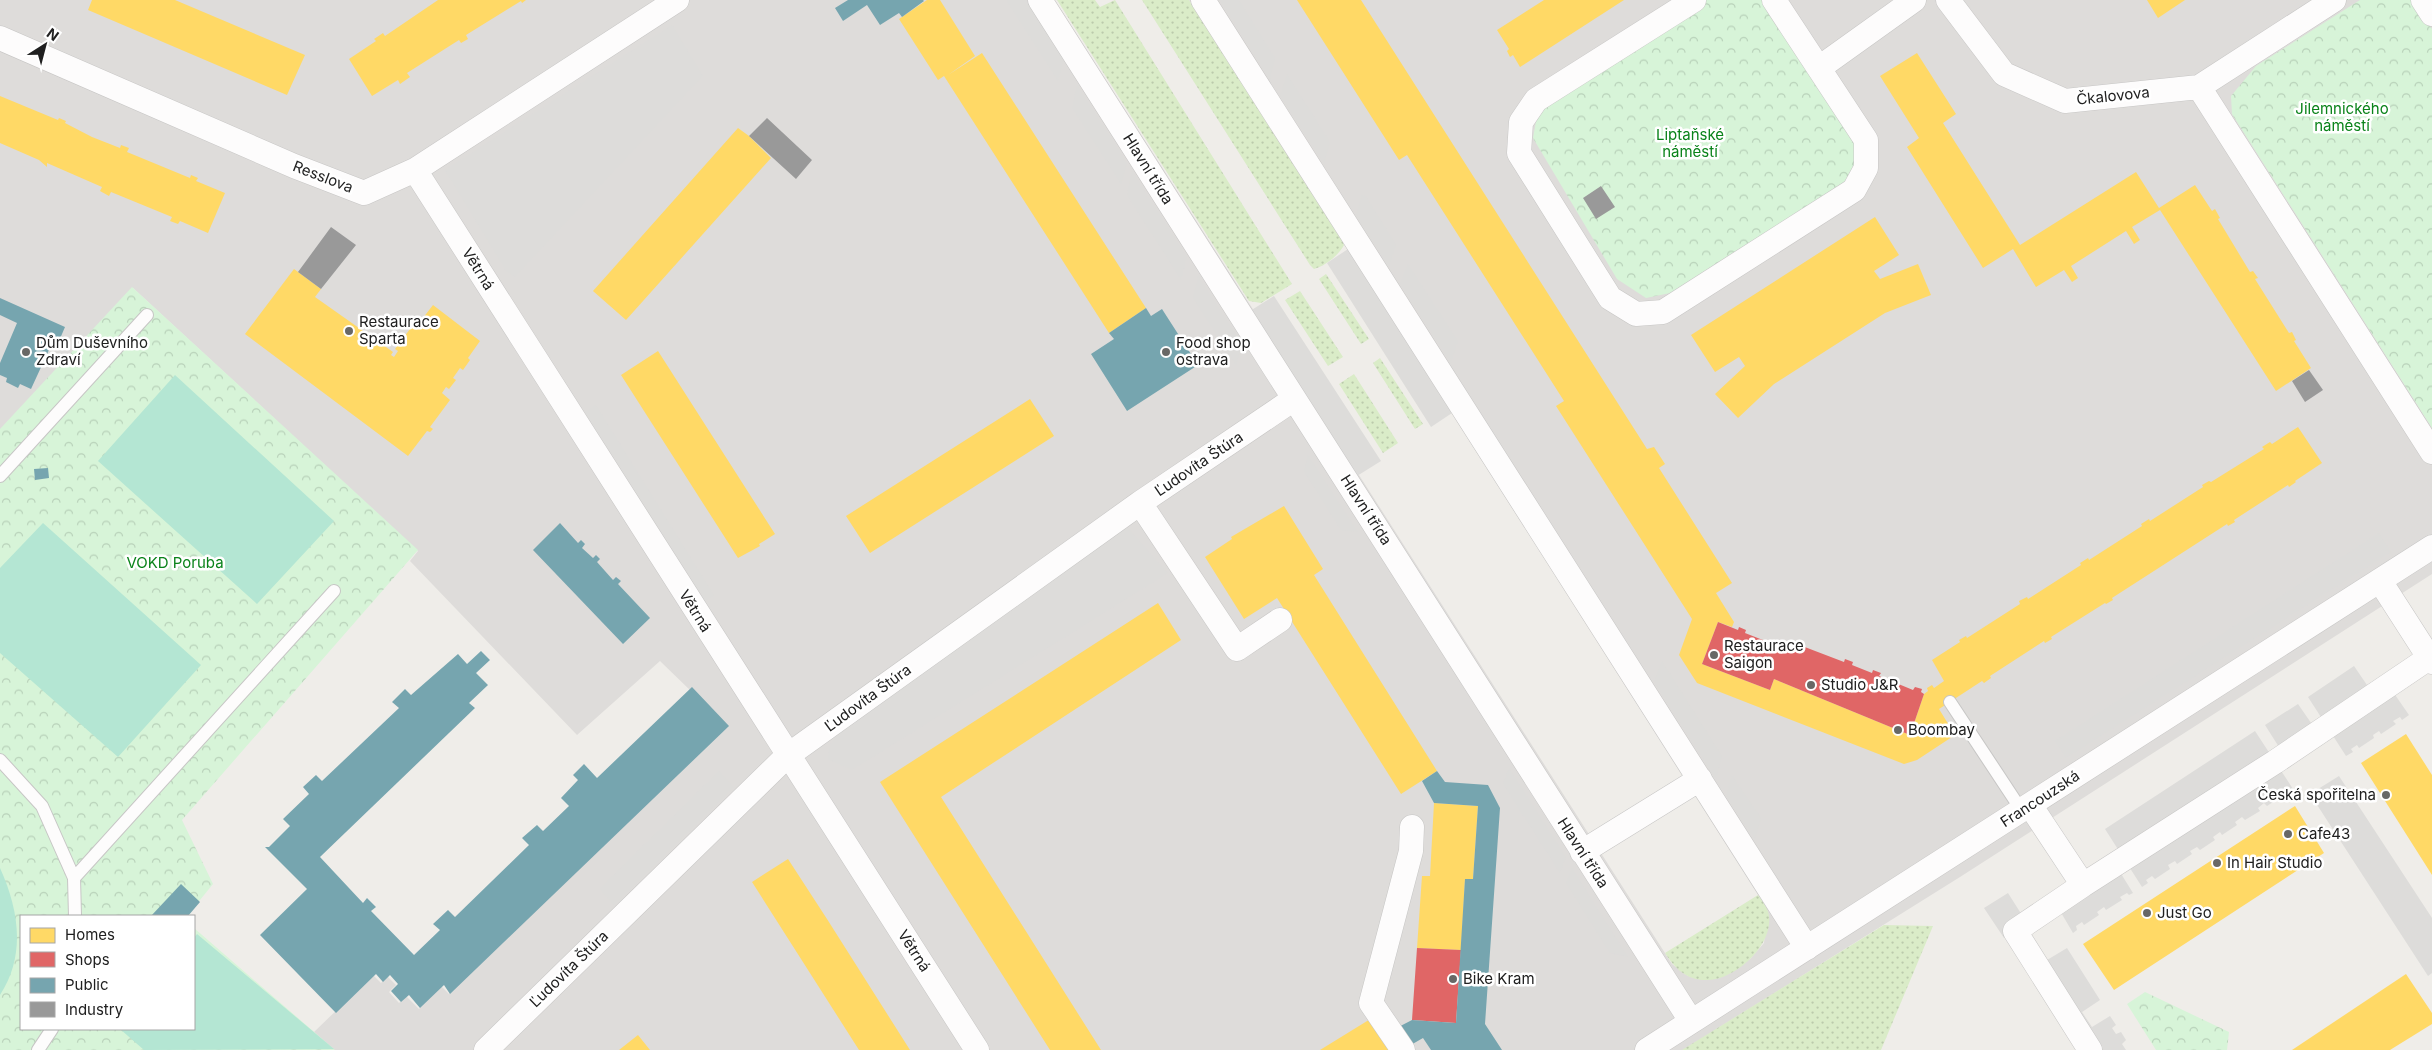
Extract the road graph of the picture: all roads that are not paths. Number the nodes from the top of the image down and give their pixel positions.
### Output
1 (677, 0) edge
2 (1040, 0) edge
3 (1203, 0) edge
4 (1694, 0) edge
5 (1774, 0) edge
6 (1914, 0) edge
7 (1948, 0) edge
8 (2334, 0) edge
9 (2423, 0) edge
10 (2432, 14) edge
11 (0, 38) edge
12 (1819, 68) junction
13 (2199, 86) junction
14 (415, 170) junction
15 (147, 315) dead end
16 (1294, 399) junction
17 (2432, 452) edge
18 (0, 476) edge
19 (1140, 503) junction
20 (2432, 547) edge
21 (2380, 581) junction
22 (334, 590) dead end
23 (1280, 620) dead end
24 (2431, 660) edge
25 (1950, 702) dead end
26 (787, 756) junction
27 (0, 760) edge
28 (1700, 779) junction
29 (2026, 808) junction
30 (1412, 826) dead end
31 (1582, 852) junction
32 (74, 878) junction
33 (2083, 885) junction
34 (75, 915) edge
35 (1807, 948) junction
36 (1691, 1021) junction
37 (51, 1030) edge
38 (491, 1048) edge
39 (38, 1050) edge
40 (977, 1050) edge
41 (1403, 1050) edge
42 (1646, 1050) edge
43 (2090, 1050) edge

1 - 14 street, Resslova
2 - 16 street, Hlavní třída
3 - 28 street
4 - 12 street
5 - 12 street
6 - 12 street
7 - 13 street, Čkalovova
8 - 13 street
9 - 10 street
11 - 14 street, Resslova
13 - 17 street
14 - 26 street, Větrná
15 - 18 lane
16 - 19 street, Ľudovíta Štúra
16 - 31 street, Hlavní třída
19 - 23 street
19 - 26 street, Ľudovíta Štúra
20 - 21 street, Francouzská
21 - 24 street
21 - 29 street, Francouzská
22 - 32 lane
24 - 33 street
25 - 29 lane
26 - 38 street, Ľudovíta Štúra
26 - 40 street, Větrná
27 - 32 lane
28 - 31 street
28 - 35 street
29 - 33 street
29 - 35 street, Francouzská
30 - 41 street
31 - 36 street, Hlavní třída
32 - 34 lane
33 - 43 street
35 - 36 street, Francouzská
36 - 42 street, Francouzská
37 - 39 lane

